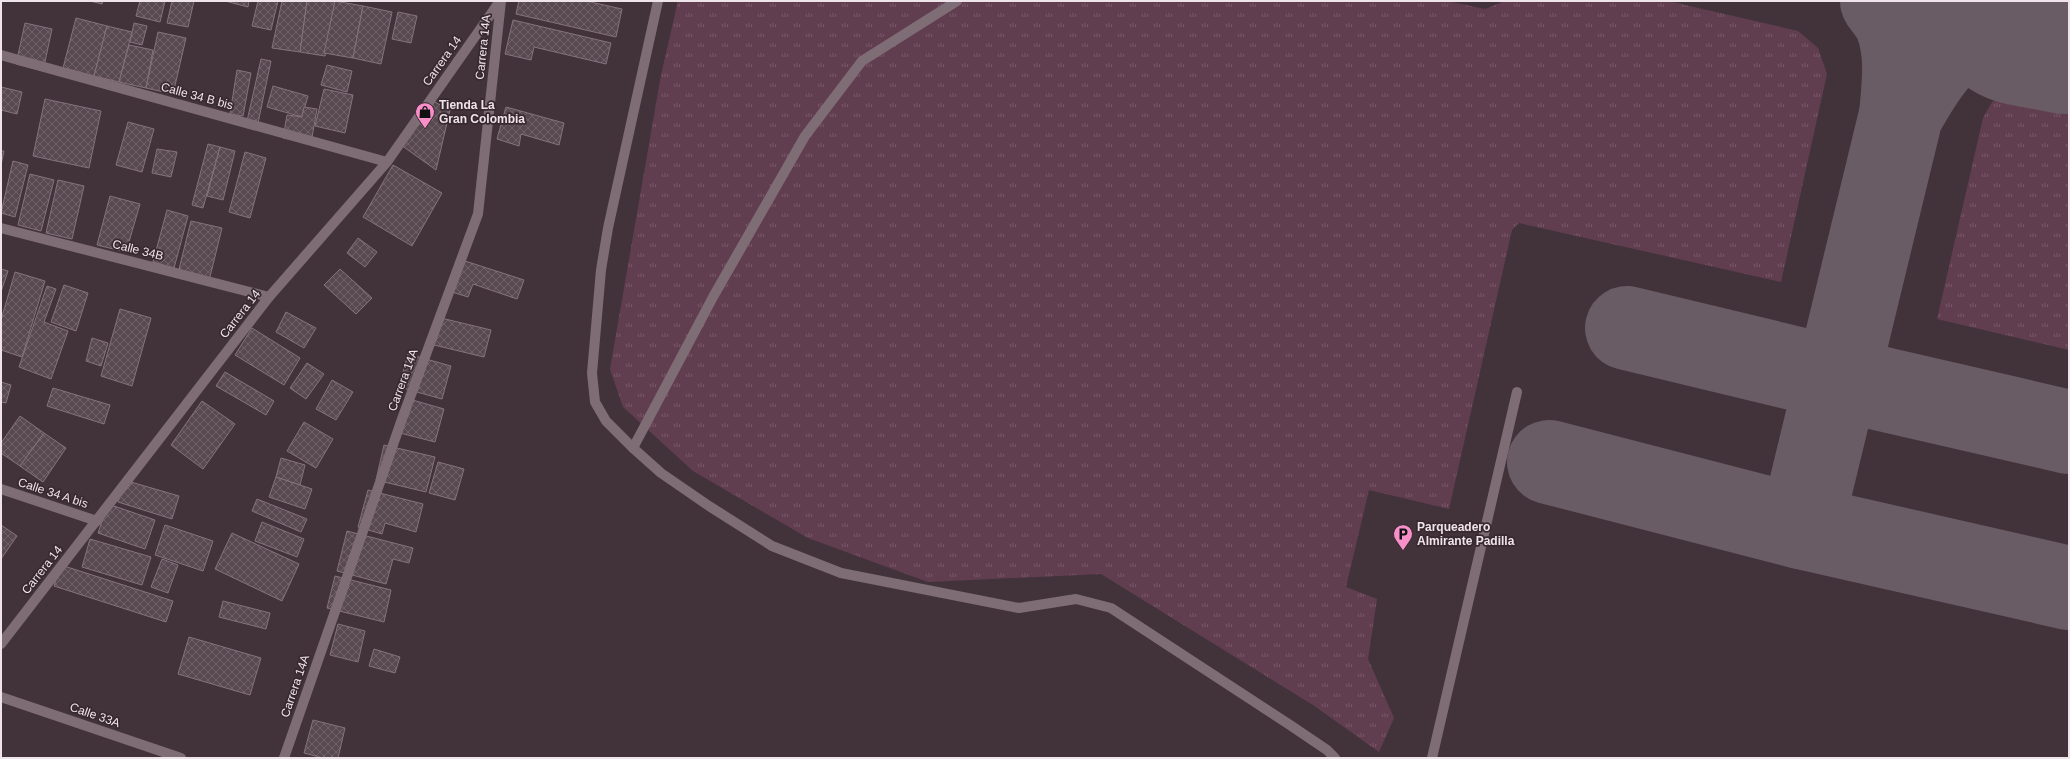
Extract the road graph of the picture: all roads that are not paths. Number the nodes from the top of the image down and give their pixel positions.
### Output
1 (501, 1) edge
2 (658, 1) edge
3 (957, 1) edge
4 (1, 55) edge
5 (387, 162) junction
6 (1, 228) edge
7 (269, 297) junction
8 (1517, 392) dead end
9 (633, 448) junction
10 (1, 490) edge
11 (97, 521) junction
12 (1, 644) edge
13 (1, 697) edge
14 (181, 758) edge
15 (284, 758) edge
16 (1335, 758) edge
17 (1432, 758) edge

1 - 5 street, Carrera 14
1 - 15 street, Carrera 14A
2 - 9 street
3 - 9 street
4 - 5 street, Calle 34 B bis
5 - 7 street, Carrera 14
6 - 7 street, Calle 34B
7 - 11 street, Carrera 14
8 - 17 street
9 - 16 street
10 - 11 street, Calle 34 A bis
11 - 12 street, Carrera 14
13 - 14 street, Calle 33A

